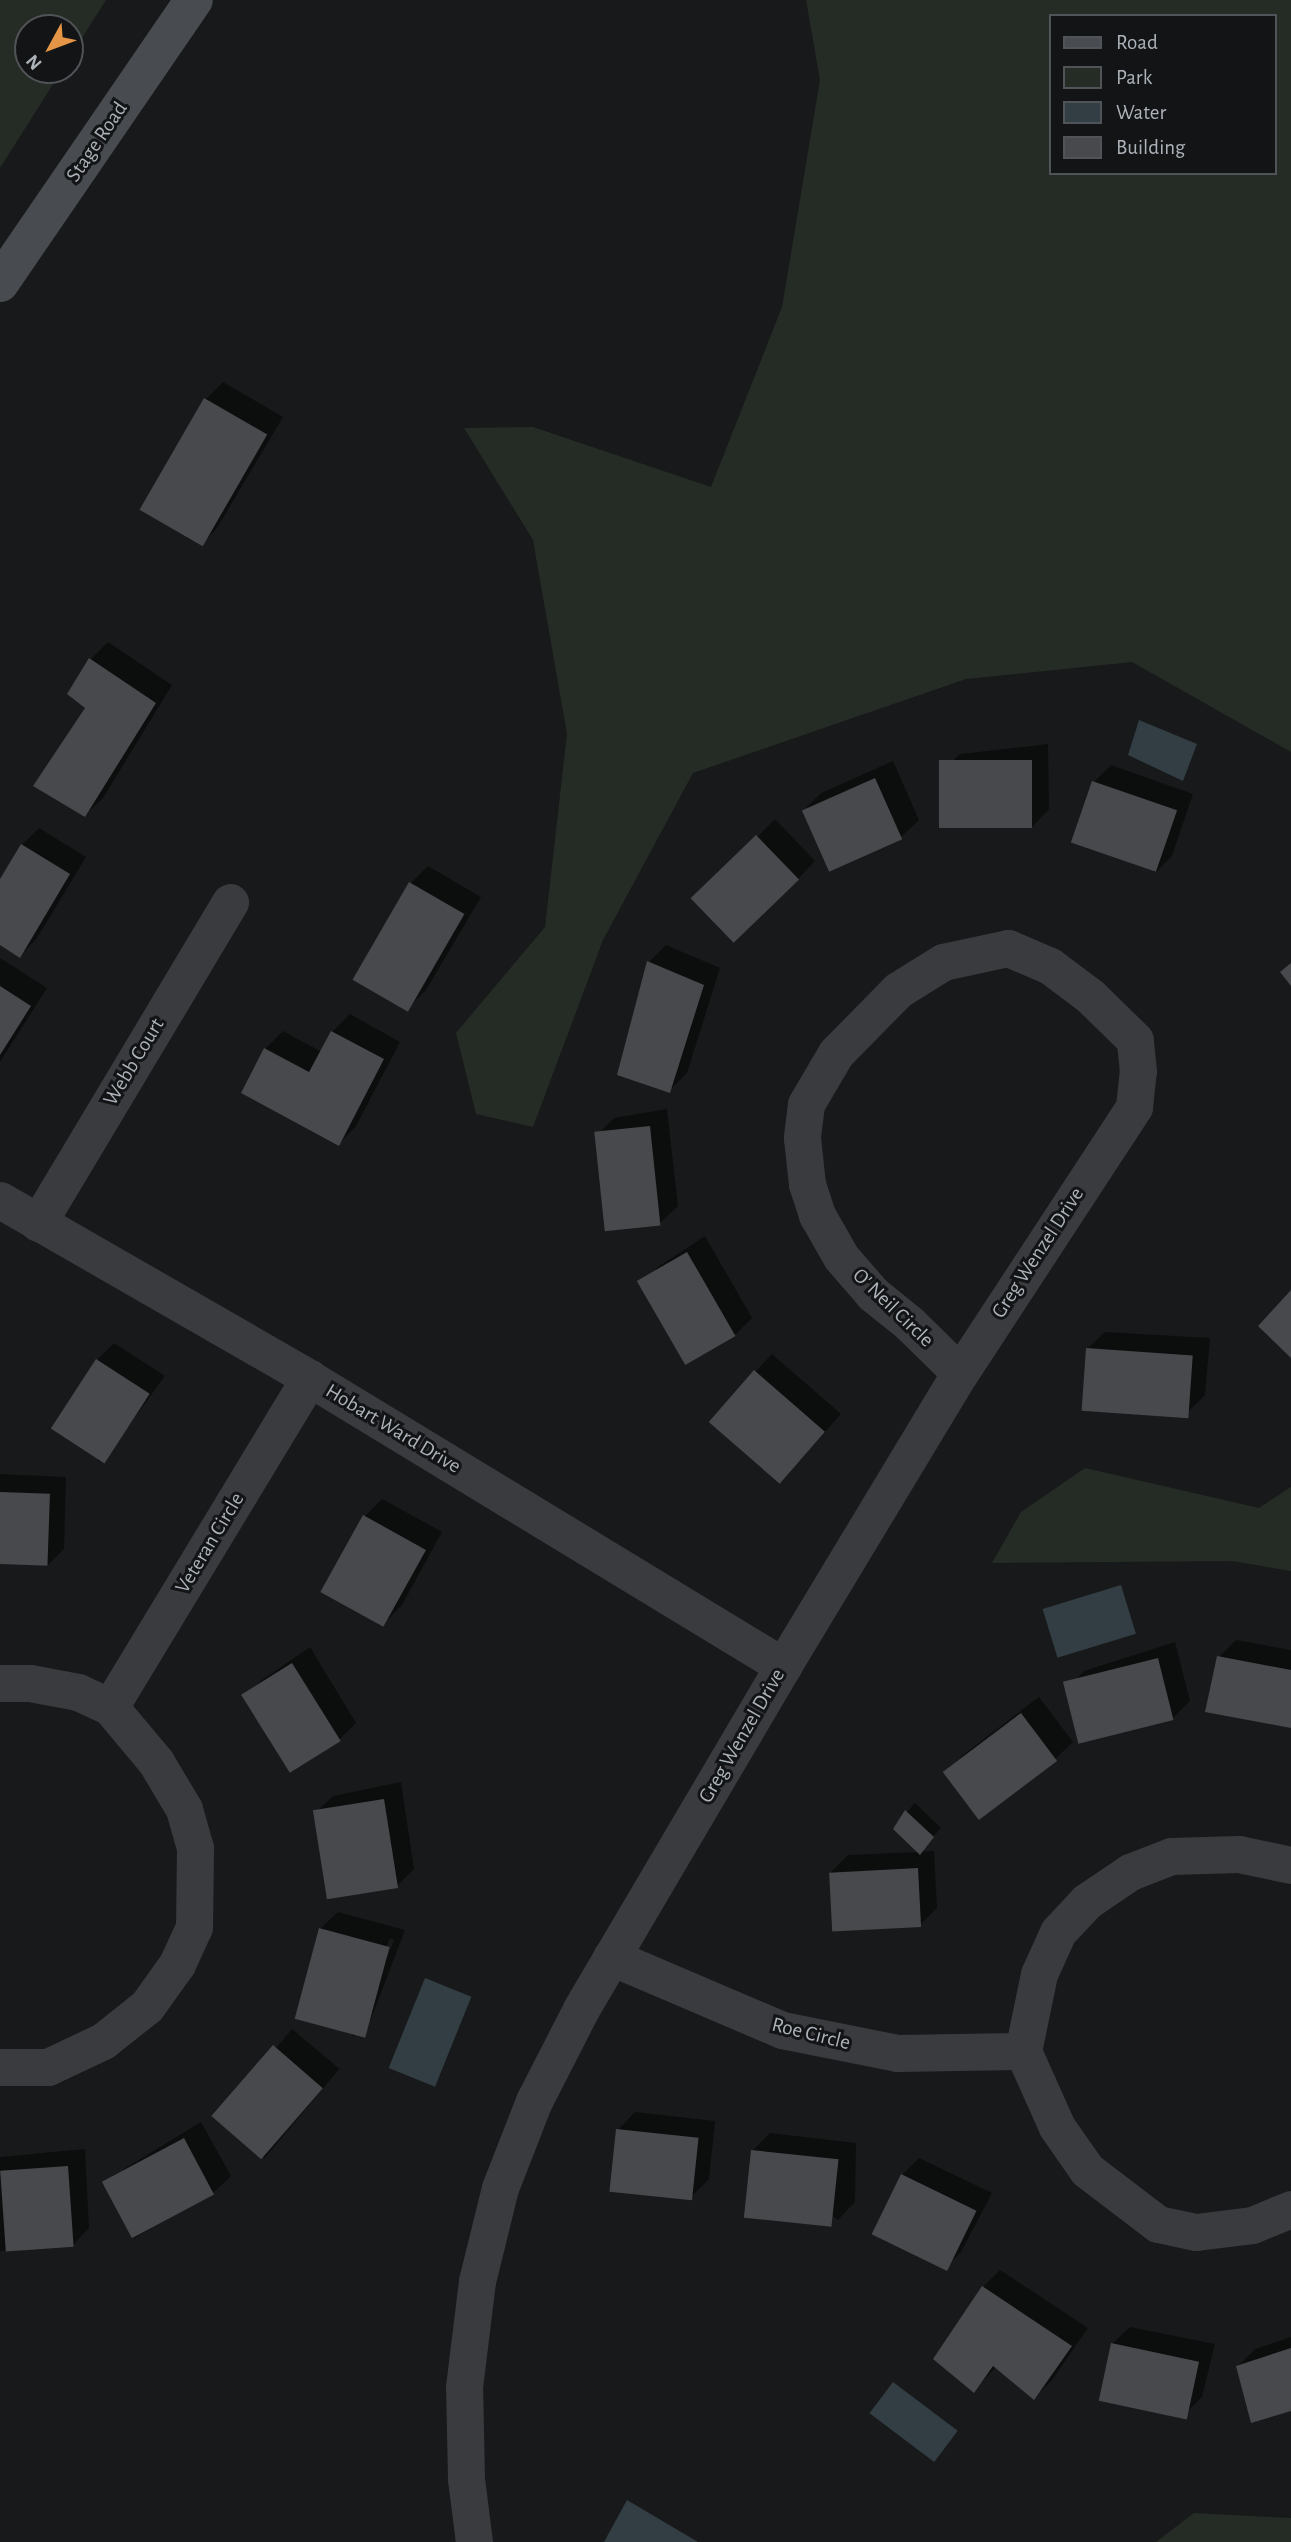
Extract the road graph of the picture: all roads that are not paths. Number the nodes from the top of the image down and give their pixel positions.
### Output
1 (194, 0) edge
2 (0, 284) edge
3 (230, 902) dead end
4 (1090, 996) joint
5 (0, 1200) edge
6 (38, 1223) junction
7 (960, 1373) junction
8 (309, 1378) junction
9 (783, 1666) junction
10 (0, 1683) edge
11 (110, 1707) junction
12 (1291, 1865) edge
13 (611, 1957) junction
14 (1023, 2050) junction
15 (0, 2067) edge
16 (1291, 2209) edge
17 (474, 2542) edge

1 - 2 street, Stage Road
3 - 6 street, Webb Court
4 - 7 street, Greg Wenzel Drive
4 - 7 street, O' Neil Circle
5 - 6 street, Hobart Ward Drive
6 - 8 street, Hobart Ward Drive
7 - 9 street, Greg Wenzel Drive
8 - 9 street, Hobart Ward Drive
8 - 11 street, Veteran Circle
9 - 13 street, Greg Wenzel Drive
10 - 11 street
11 - 15 street
12 - 14 street
13 - 14 street, Roe Circle
13 - 17 street, Greg Wenzel Drive
14 - 16 street

